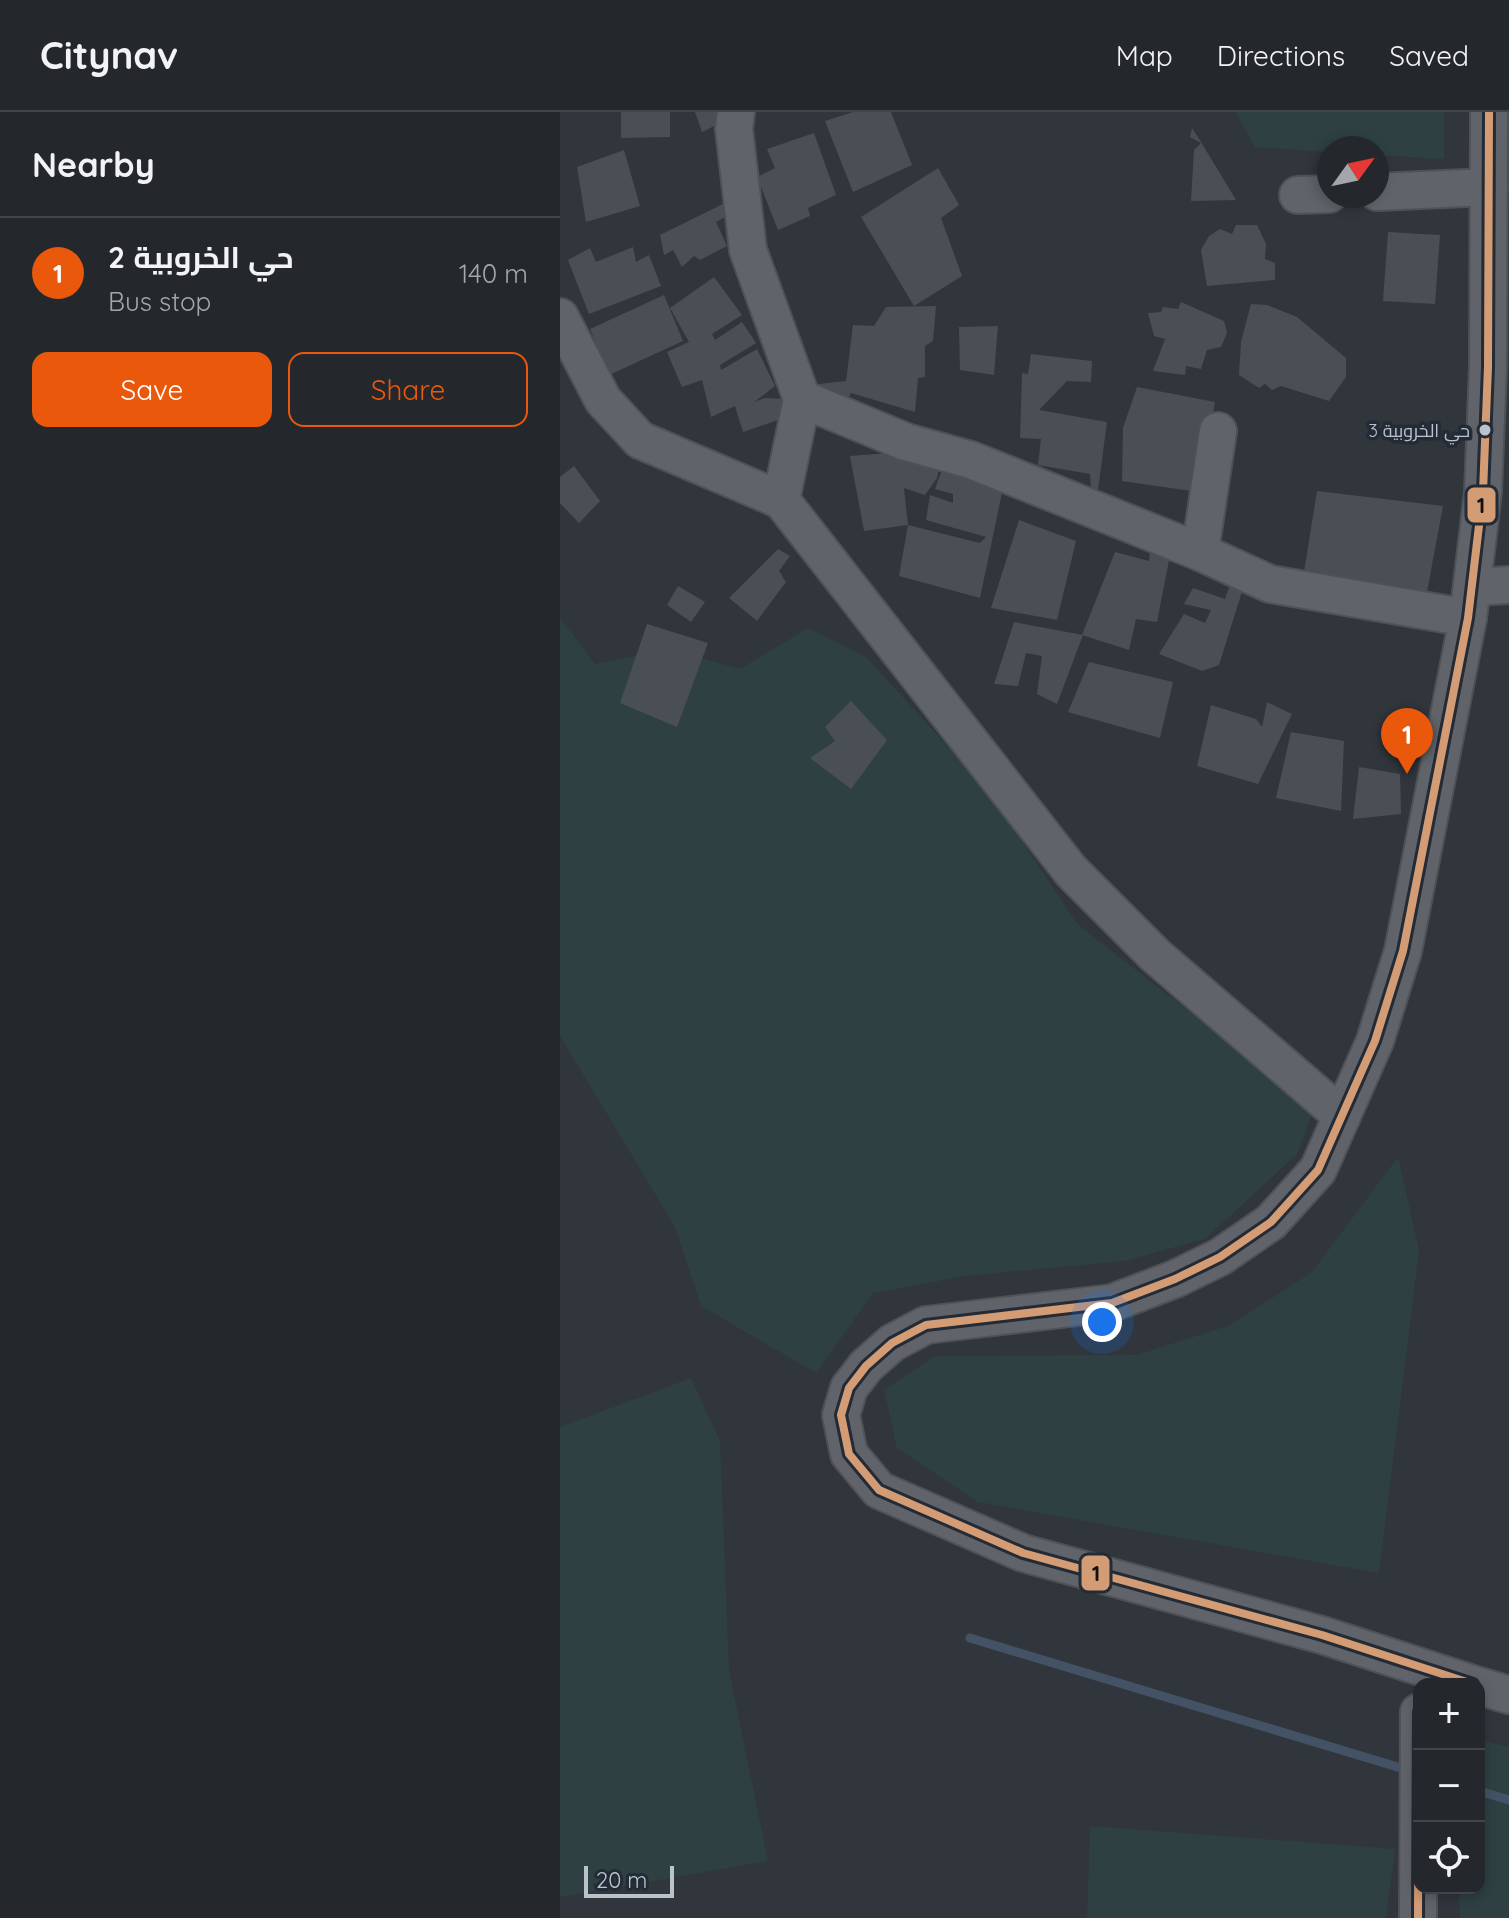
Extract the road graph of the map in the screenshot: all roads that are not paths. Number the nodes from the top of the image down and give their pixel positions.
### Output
1 (736, 112) edge
2 (1489, 112) edge
3 (1489, 187) junction
4 (1389, 191) edge
5 (560, 317) edge
6 (802, 399) junction
7 (1218, 431) dead end
8 (781, 500) junction
9 (1200, 552) junction
10 (1509, 585) edge
11 (1470, 603) junction
12 (1342, 1116) junction
13 (1420, 1677) edge
14 (1485, 1688) edge
15 (1509, 1695) edge
16 (1419, 1750) edge
17 (1418, 1918) edge

1 - 6 street
2 - 3 street
3 - 4 street
3 - 11 street
5 - 8 street
6 - 8 street
6 - 9 street
7 - 9 street
8 - 12 street
9 - 11 street
10 - 11 street
11 - 12 street
12 - 13 street
14 - 15 street
16 - 17 street

